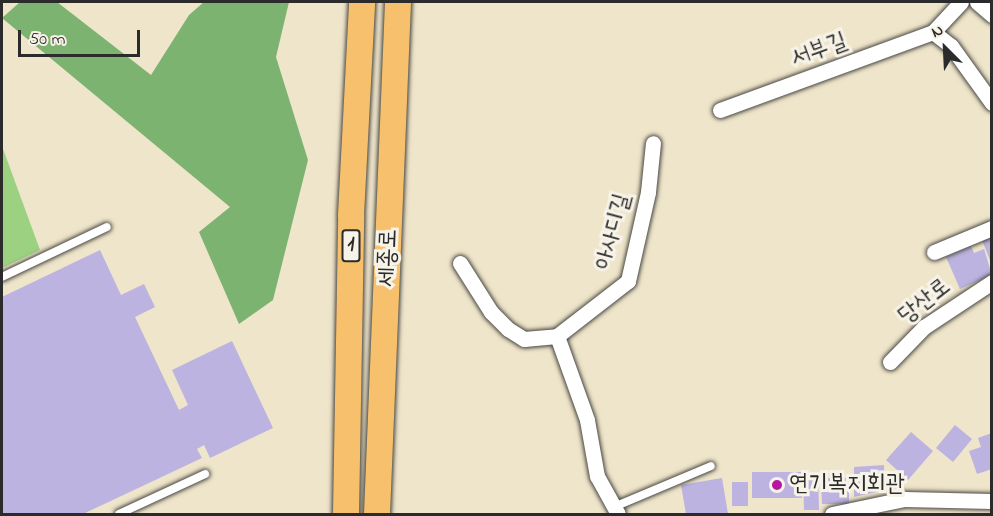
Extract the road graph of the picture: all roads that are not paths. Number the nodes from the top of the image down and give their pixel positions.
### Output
1 (362, 2) edge
2 (398, 2) edge
3 (961, 2) edge
4 (977, 2) edge
5 (992, 15) edge
6 (933, 32) junction
7 (992, 103) edge
8 (720, 110) dead end
9 (653, 144) dead end
10 (107, 227) dead end
11 (992, 228) edge
12 (934, 252) dead end
13 (460, 263) dead end
14 (2, 277) edge
15 (992, 282) edge
16 (557, 336) junction
17 (890, 362) dead end
18 (711, 466) dead end
19 (205, 474) dead end
20 (378, 481) junction
21 (992, 501) edge
22 (344, 507) edge
23 (616, 511) edge
24 (119, 514) edge
25 (377, 514) edge
26 (383, 514) edge
27 (832, 514) edge

1 - 22 highway, 세종로 / 1
2 - 20 highway, 세종로 / 1
3 - 6 street, 서부길
4 - 5 street
6 - 7 street
6 - 8 street, 서부길
9 - 16 street, 아사디길
10 - 14 lane
11 - 12 street, 당산로
13 - 16 street
15 - 17 street, 당산로
16 - 23 street
18 - 23 lane
19 - 24 lane
20 - 25 highway, 세종로 / 1
20 - 26 highway
21 - 27 street

